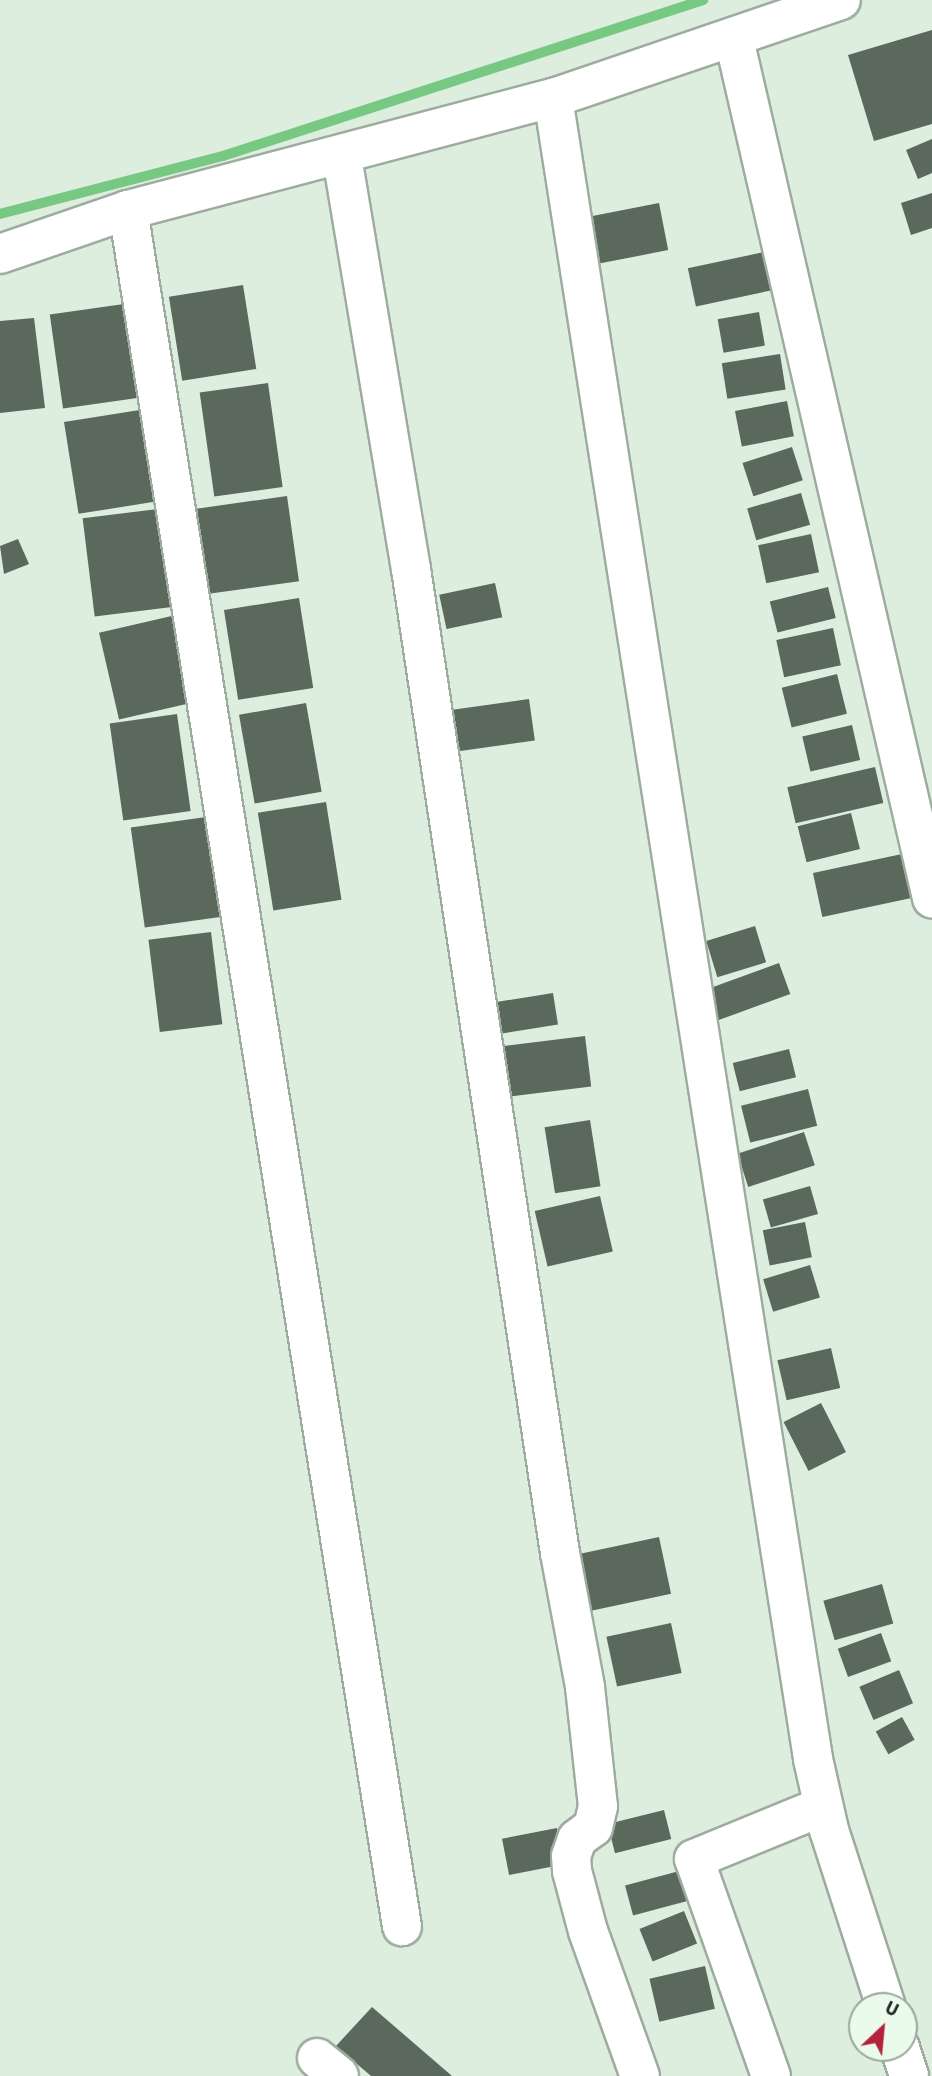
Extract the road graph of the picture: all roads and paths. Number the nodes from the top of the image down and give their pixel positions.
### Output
1 (841, 0) edge
2 (734, 39) junction
3 (552, 98) junction
4 (342, 157) junction
5 (128, 210) junction
6 (0, 254) edge
7 (932, 898) edge
8 (823, 1806) junction
9 (402, 1926) dead end
10 (882, 1992) edge
11 (932, 2074) edge
12 (640, 2076) edge
13 (771, 2076) edge
14 (925, 2076) edge

1 - 2 street
2 - 3 street
2 - 7 street
3 - 4 street
3 - 8 street
4 - 5 street
4 - 12 street
5 - 6 street
5 - 9 street
8 - 10 street
8 - 13 street
11 - 14 street

